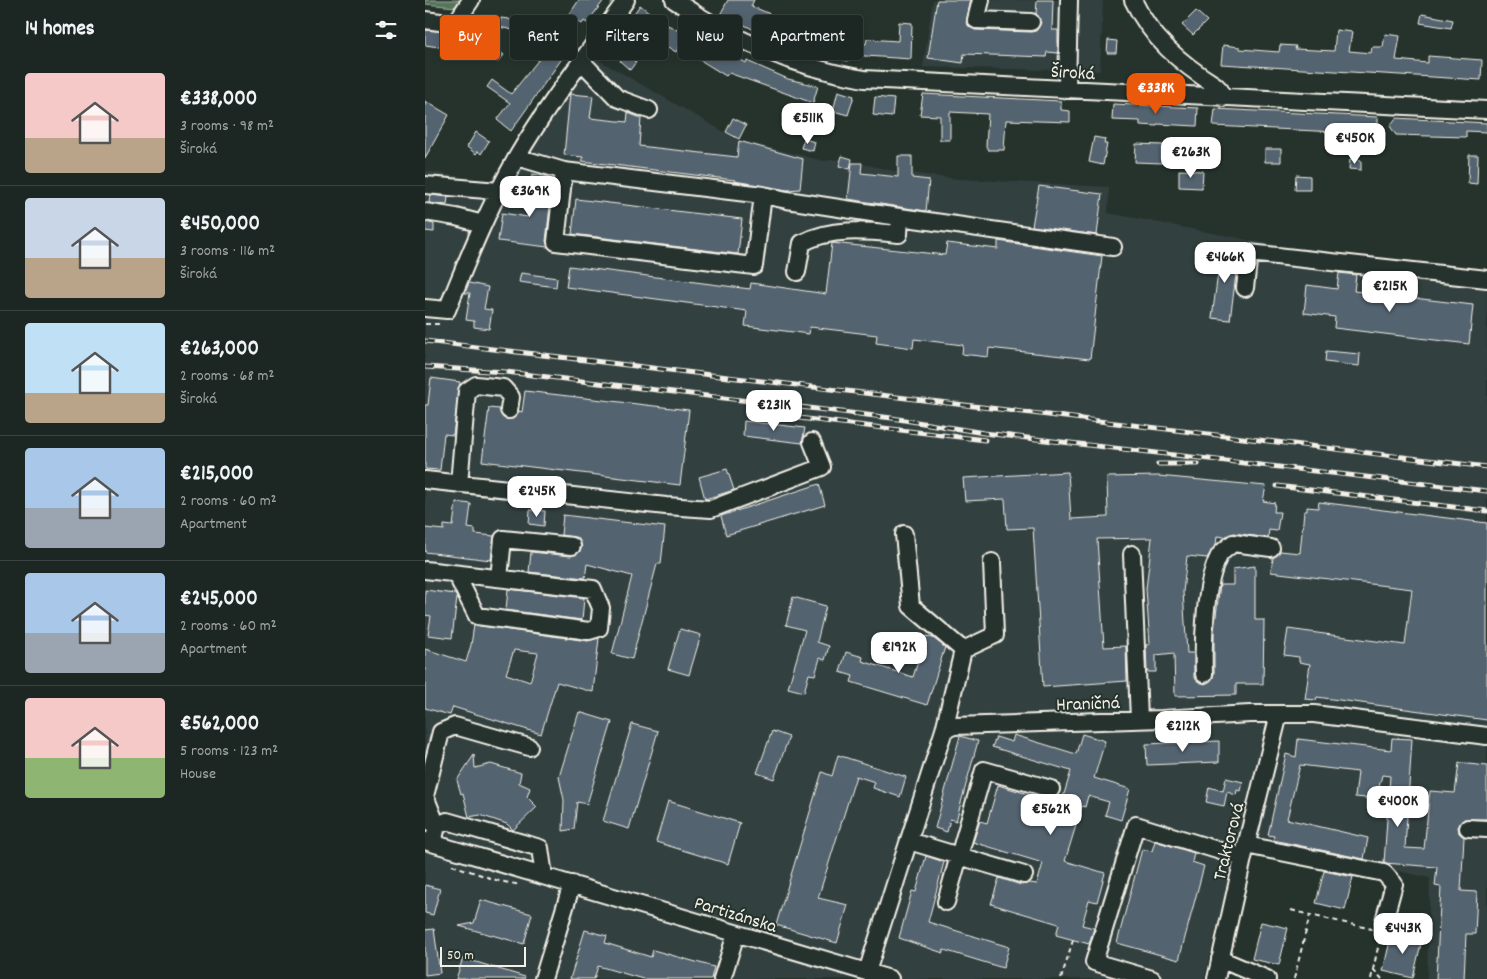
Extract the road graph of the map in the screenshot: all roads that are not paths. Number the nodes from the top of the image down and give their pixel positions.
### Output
1 (471, 0) edge
2 (626, 0) edge
3 (674, 0) edge
4 (981, 0) edge
5 (1069, 0) edge
6 (1133, 0) edge
7 (425, 20) edge
8 (1031, 22) dead end
9 (582, 62) junction
10 (1067, 90) junction
11 (1223, 98) junction
12 (649, 110) dead end
13 (1487, 110) edge
14 (517, 157) junction
15 (564, 172) junction
16 (425, 185) edge
17 (499, 191) junction
18 (763, 195) junction
19 (425, 212) edge
20 (900, 217) junction
21 (483, 224) junction
22 (1113, 246) dead end
23 (797, 272) dead end
24 (1487, 279) edge
25 (1245, 288) dead end
26 (425, 308) edge
27 (509, 410) dead end
28 (812, 442) dead end
29 (425, 480) edge
30 (459, 484) junction
31 (904, 534) dead end
32 (573, 546) dead end
33 (1271, 548) dead end
34 (1132, 554) dead end
35 (992, 562) dead end
36 (425, 570) edge
37 (456, 574) junction
38 (499, 578) junction
39 (963, 650) junction
40 (1204, 674) dead end
41 (1279, 714) junction
42 (1139, 719) junction
43 (944, 730) junction
44 (1487, 736) edge
45 (529, 748) dead end
46 (1051, 789) dead end
47 (431, 822) edge
48 (1468, 828) dead end
49 (1487, 829) edge
50 (909, 841) junction
51 (429, 842) edge
52 (1244, 851) junction
53 (959, 856) junction
54 (1024, 875) dead end
55 (544, 876) junction
56 (572, 884) junction
57 (946, 902) dead end
58 (1380, 927) road end
59 (736, 934) junction
60 (1220, 959) junction
61 (867, 972) junction
62 (543, 979) edge
63 (722, 979) edge
64 (890, 979) edge
65 (1152, 979) edge
66 (1216, 979) edge
67 (1267, 979) edge

1 - 7 street
2 - 9 street
3 - 10 street, Široká
4 - 8 street
5 - 10 street
6 - 11 street
9 - 12 street
9 - 14 street
10 - 11 street, Široká
11 - 13 street, Široká
14 - 15 street
14 - 17 street
15 - 18 street
15 - 18 street
16 - 17 street
17 - 21 street
18 - 20 street
19 - 21 street
20 - 22 street
20 - 23 street
21 - 26 street
24 - 25 street
27 - 30 street
28 - 30 street
29 - 30 street
31 - 39 street
32 - 38 street
33 - 40 street
34 - 42 street
35 - 39 street
36 - 37 street
37 - 38 street
37 - 38 street
39 - 43 street
41 - 42 street, Hraničná
41 - 44 street, Hraničná
41 - 52 street, Traktorová
42 - 43 street, Hraničná
43 - 50 street
45 - 47 street
46 - 53 street
47 - 51 street
47 - 55 street
48 - 49 street
50 - 53 street
50 - 61 street
51 - 55 street, Partizánska
52 - 58 street
52 - 60 street, Traktorová
52 - 65 street
53 - 54 street
53 - 57 street
55 - 56 street, Partizánska
56 - 59 street, Partizánska
56 - 62 street
59 - 61 street, Partizánska
59 - 63 street
60 - 66 street, Traktorová
60 - 67 street
61 - 64 street, Partizánska

